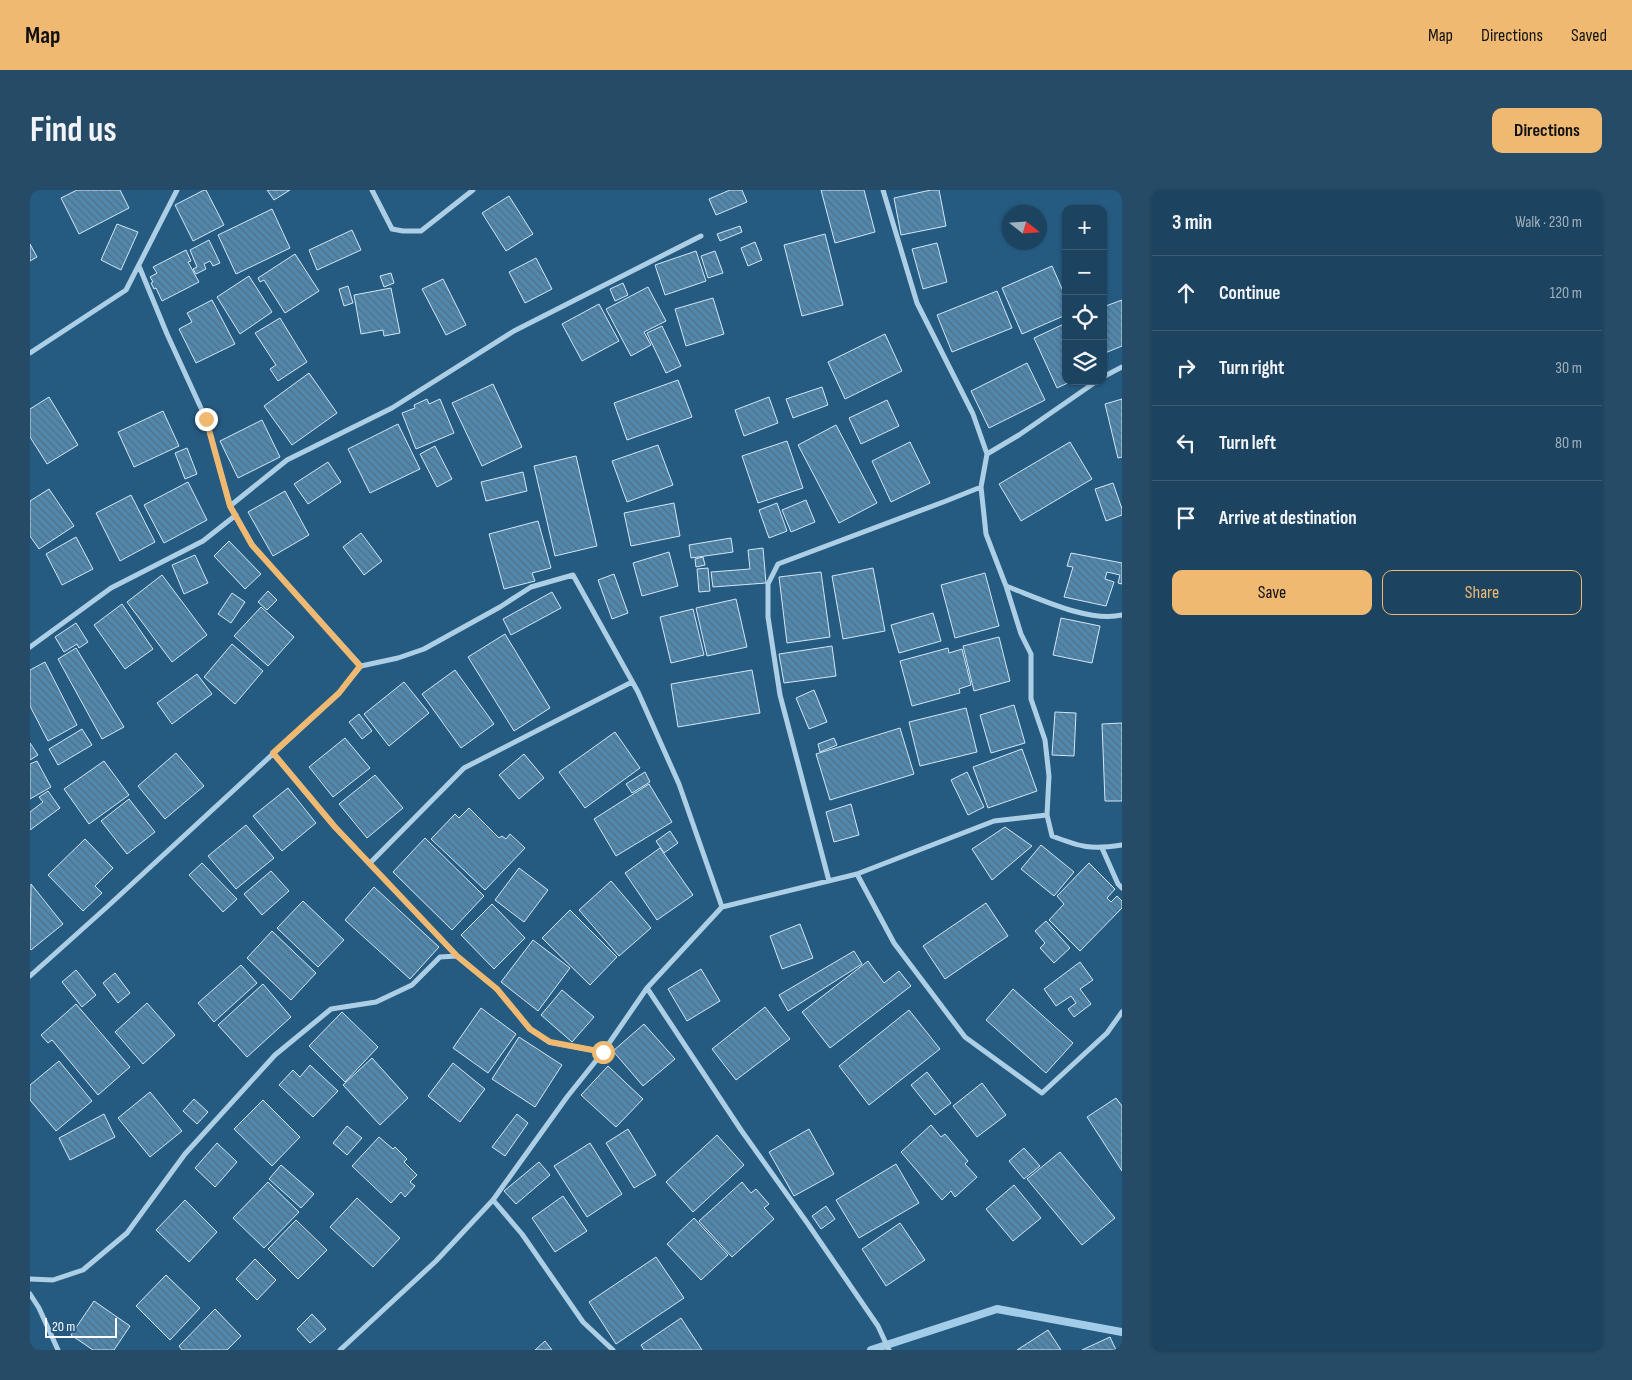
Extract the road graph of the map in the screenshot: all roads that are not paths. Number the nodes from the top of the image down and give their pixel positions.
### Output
1 (178, 190) edge
2 (372, 190) edge
3 (473, 190) edge
4 (883, 190) edge
5 (701, 236) dead end
6 (139, 266) junction
7 (30, 353) edge
8 (1122, 368) edge
9 (1107, 375) edge
10 (1090, 385) edge
11 (987, 454) junction
12 (981, 486) junction
13 (230, 506) junction
14 (236, 515) junction
15 (1006, 586) junction
16 (1122, 615) edge
17 (30, 647) edge
18 (360, 666) junction
19 (632, 682) junction
20 (273, 753) junction
21 (1047, 815) junction
22 (1122, 845) edge
23 (1102, 848) junction
24 (370, 864) junction
25 (858, 874) junction
26 (829, 881) junction
27 (1122, 888) edge
28 (722, 907) junction
29 (457, 956) junction
30 (30, 976) edge
31 (647, 988) junction
32 (1122, 1012) edge
33 (603, 1052) junction
34 (493, 1200) junction
35 (30, 1279) edge
36 (30, 1294) edge
37 (58, 1350) edge
38 (340, 1350) edge
39 (612, 1350) edge
40 (889, 1350) edge

1 - 6 street
2 - 3 street
4 - 11 street
5 - 13 street
6 - 7 street
6 - 13 street
8 - 9 street
10 - 11 street
11 - 12 street
12 - 15 street
12 - 26 street
13 - 14 street
14 - 17 street
14 - 18 street
15 - 16 street
15 - 21 street
18 - 19 street
18 - 20 street
19 - 24 street
19 - 28 street
20 - 24 street
20 - 30 street
21 - 23 street
21 - 25 street
22 - 23 street
23 - 27 street
24 - 29 street
25 - 26 street
25 - 32 street
26 - 28 street
28 - 31 street
29 - 33 street
29 - 35 street
31 - 33 street
31 - 40 street
33 - 34 street
34 - 38 street
34 - 39 street
36 - 37 street

